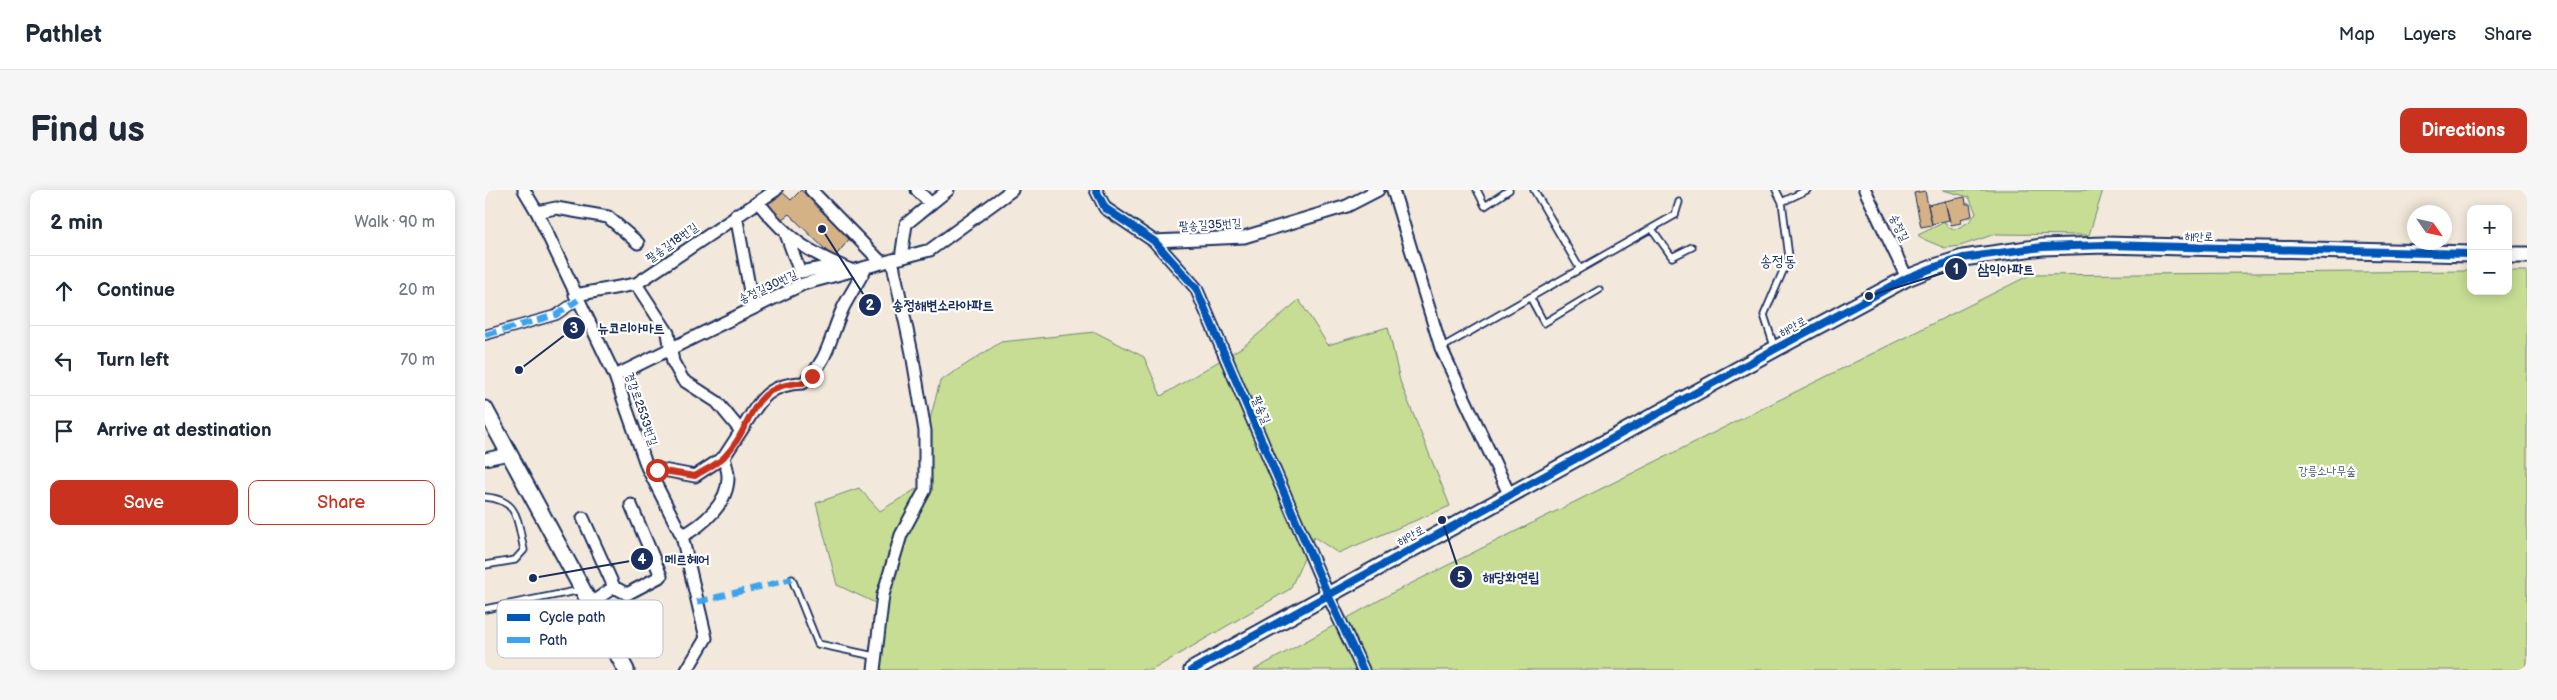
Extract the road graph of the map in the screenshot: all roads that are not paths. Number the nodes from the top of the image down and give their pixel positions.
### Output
1 (524, 190) edge
2 (776, 190) edge
3 (811, 190) edge
4 (917, 190) edge
5 (948, 190) edge
6 (1012, 190) edge
7 (1097, 190) edge
8 (1378, 190) edge
9 (1393, 190) edge
10 (1477, 190) edge
11 (1509, 190) edge
12 (1534, 190) edge
13 (1776, 190) edge
14 (1807, 190) edge
15 (1865, 190) edge
16 (758, 202) junction
17 (1679, 202) dead end
18 (1782, 202) junction
19 (931, 204) junction
20 (537, 212) junction
21 (736, 215) junction
22 (1652, 228) junction
23 (786, 234) junction
24 (1154, 241) junction
25 (638, 243) dead end
26 (1692, 247) dead end
27 (2467, 254) edge
28 (2512, 255) edge
29 (2527, 255) edge
30 (892, 260) junction
31 (839, 265) junction
32 (866, 267) junction
33 (1579, 270) junction
34 (853, 271) junction
35 (1907, 278) junction
36 (636, 284) junction
37 (1599, 290) dead end
38 (576, 297) junction
39 (1530, 297) junction
40 (753, 308) junction
41 (485, 335) edge
42 (672, 348) junction
43 (1441, 348) junction
44 (1775, 349) junction
45 (615, 376) junction
46 (485, 409) edge
47 (741, 431) junction
48 (509, 454) junction
49 (724, 457) junction
50 (485, 459) edge
51 (647, 467) junction
52 (1510, 496) junction
53 (485, 497) edge
54 (631, 505) dead end
55 (583, 518) dead end
56 (682, 536) junction
57 (485, 565) edge
58 (792, 579) dead end
59 (614, 587) junction
60 (582, 590) junction
61 (1328, 595) junction
62 (531, 600) edge
63 (588, 600) edge
64 (596, 600) edge
65 (874, 656) junction
66 (619, 658) edge
67 (626, 670) edge
68 (687, 670) edge
69 (874, 670) edge
70 (1192, 670) edge
71 (1363, 670) edge

1 - 20 street, 경강로2533번길
2 - 16 street, 팔송길18번길
3 - 30 street
4 - 19 street
5 - 19 street
6 - 30 street, 송정길30번길
7 - 24 street, 팔송길
8 - 24 street, 팔송길35번길
9 - 43 street
10 - 11 lane
12 - 33 lane
13 - 18 lane
14 - 18 lane
15 - 35 street, 송정길
16 - 21 street, 팔송길18번길
16 - 23 street
17 - 22 lane
18 - 44 lane
19 - 30 street
20 - 25 street
20 - 38 street, 경강로2533번길
21 - 36 street, 팔송길18번길
21 - 40 street
22 - 26 lane
22 - 33 lane
23 - 31 street
23 - 31 street
24 - 61 street, 팔송길
27 - 35 street, 해안로
28 - 29 street
30 - 32 street, 송정길30번길
30 - 65 street
31 - 34 street
32 - 34 street, 송정길30번길
32 - 47 street
33 - 39 lane
34 - 40 street, 송정길30번길
35 - 44 street, 해안로
36 - 38 street, 팔송길18번길
36 - 42 street
37 - 39 lane
38 - 41 street
38 - 45 street, 경강로2533번길
39 - 43 lane
40 - 42 street, 송정길30번길
42 - 45 street, 송정길30번길
42 - 47 street
43 - 52 street
44 - 52 street, 해안로
45 - 51 street, 경강로2533번길
46 - 48 street
47 - 49 street
48 - 50 street
48 - 60 street
49 - 51 street
49 - 56 street
51 - 56 street, 경강로2533번길
52 - 61 street, 해안로
53 - 57 lane
54 - 59 street
55 - 59 street
56 - 68 street, 경강로2533번길
58 - 65 lane
59 - 64 street
60 - 62 lane
60 - 63 street
61 - 70 street, 해안로
61 - 71 street, 팔송길
65 - 69 street
66 - 67 street

